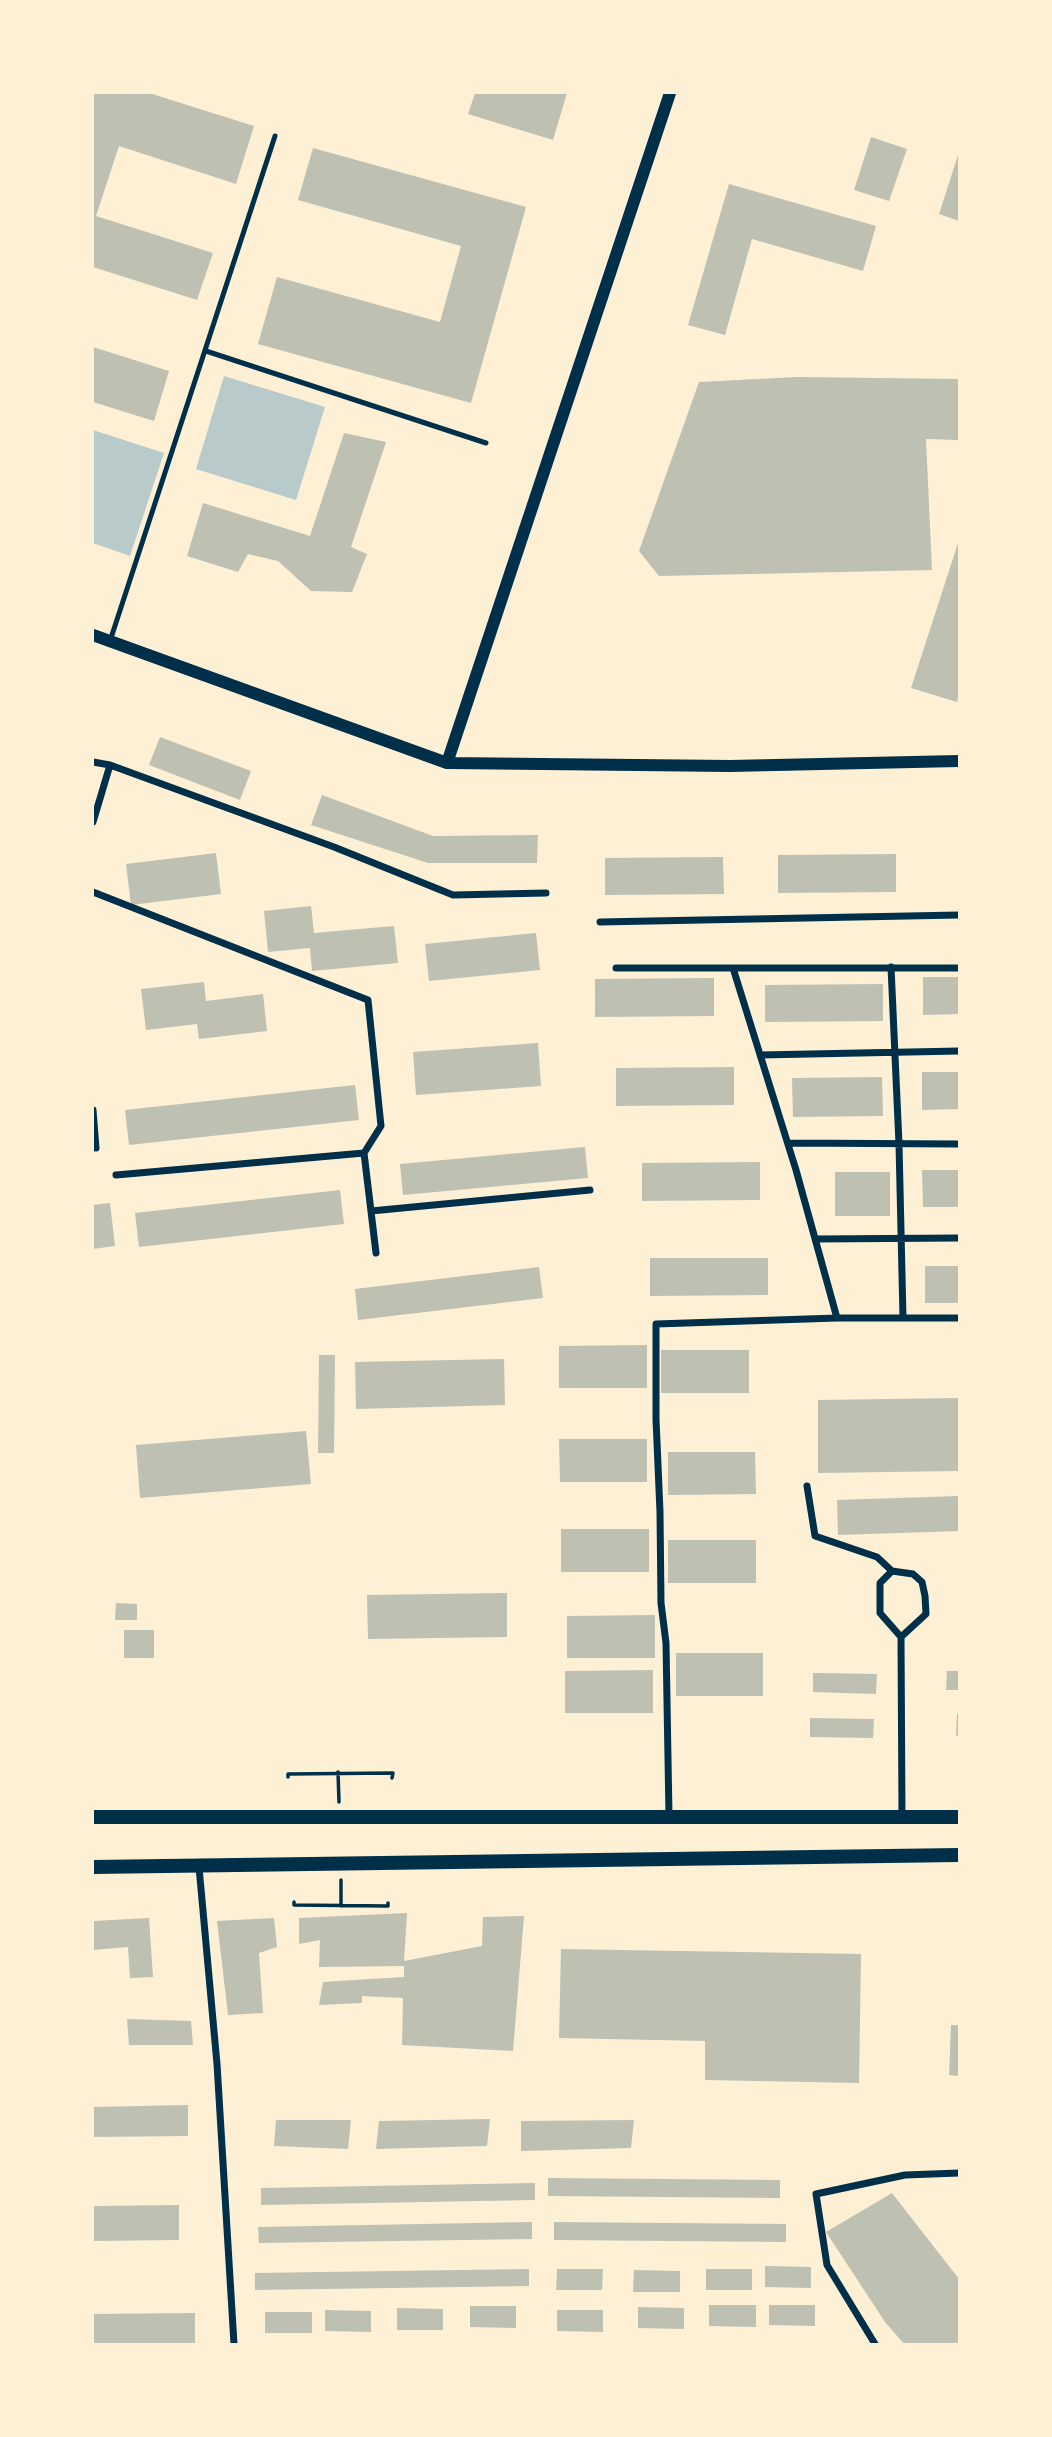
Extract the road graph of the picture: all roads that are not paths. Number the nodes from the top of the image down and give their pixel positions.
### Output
1 (670, 93) edge
2 (275, 136) dead end
3 (206, 351) junction
4 (486, 443) dead end
5 (93, 635) edge
6 (110, 641) junction
7 (959, 761) edge
8 (93, 762) edge
9 (447, 763) junction
10 (110, 765) junction
11 (93, 822) edge
12 (93, 892) edge
13 (546, 893) dead end
14 (959, 915) edge
15 (600, 922) dead end
16 (891, 967) junction
17 (616, 968) dead end
18 (733, 968) junction
19 (959, 968) edge
20 (894, 1051) junction
21 (959, 1051) edge
22 (761, 1055) junction
23 (93, 1110) edge
24 (788, 1143) junction
25 (899, 1143) junction
26 (959, 1144) edge
27 (96, 1148) dead end
28 (364, 1153) junction
29 (116, 1175) dead end
30 (590, 1190) dead end
31 (371, 1211) junction
32 (901, 1238) junction
33 (959, 1238) edge
34 (816, 1239) junction
35 (376, 1254) dead end
36 (838, 1318) junction
37 (903, 1318) junction
38 (959, 1318) edge
39 (807, 1486) dead end
40 (892, 1571) junction
41 (901, 1637) junction
42 (669, 1816) junction
43 (959, 1816) edge
44 (93, 1817) edge
45 (902, 1817) junction
46 (959, 1855) edge
47 (93, 1867) edge
48 (199, 1867) junction
49 (959, 2173) edge
50 (234, 2344) edge
51 (875, 2344) edge

1 - 9 street
2 - 3 lane
3 - 4 lane
3 - 6 lane
5 - 6 street
6 - 9 street
7 - 9 street
8 - 10 street
10 - 11 street
10 - 13 street
12 - 28 street
14 - 15 street
16 - 18 street
16 - 19 street
16 - 20 street
17 - 18 street
18 - 22 street
20 - 21 street
20 - 22 street
20 - 25 street
22 - 24 street
23 - 27 street
24 - 25 street
24 - 34 street
25 - 26 street
25 - 32 street
28 - 29 street
28 - 31 street
30 - 31 street
31 - 35 street
32 - 33 street
32 - 34 street
32 - 37 street
34 - 36 street
36 - 37 street
36 - 42 street
37 - 38 street
39 - 40 street
40 - 41 street
40 - 41 street
41 - 45 street
42 - 44 main road
42 - 45 main road
43 - 45 main road
46 - 48 main road
47 - 48 main road
48 - 50 street
49 - 51 street

